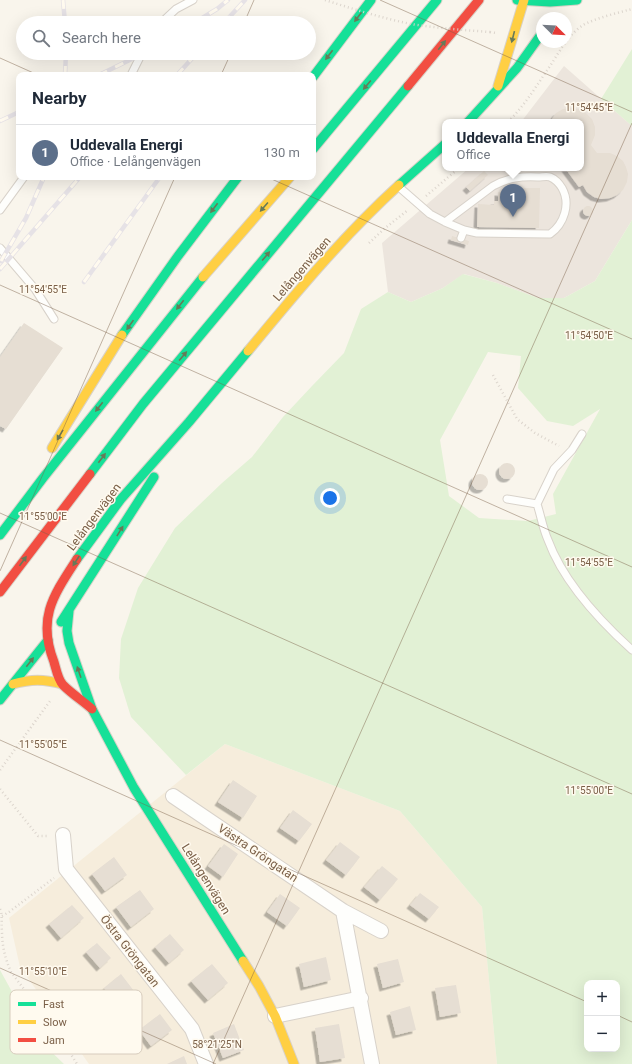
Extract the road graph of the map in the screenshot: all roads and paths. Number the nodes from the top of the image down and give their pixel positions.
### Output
1 (193, 0) edge
2 (325, 0) edge
3 (371, 0) edge
4 (437, 0) edge
5 (479, 0) edge
6 (517, 0) edge
7 (524, 0) edge
8 (577, 0) edge
9 (549, 4) edge
10 (632, 9) edge
11 (362, 12) junction
12 (168, 16) edge
13 (490, 32) dead end
14 (536, 44) edge
15 (138, 60) edge
16 (132, 72) edge
17 (316, 73) edge
18 (496, 91) junction
19 (471, 119) edge
20 (511, 119) edge
21 (316, 146) edge
22 (442, 147) edge
23 (456, 171) edge
24 (22, 180) edge
25 (236, 180) edge
26 (287, 180) edge
27 (398, 186) junction
28 (417, 204) junction
29 (0, 210) edge
30 (445, 222) junction
31 (464, 230) junction
32 (461, 238) dead end
33 (368, 244) dead end
34 (0, 248) edge
35 (54, 318) dead end
36 (493, 375) dead end
37 (189, 422) junction
38 (582, 434) dead end
39 (567, 456) junction
40 (507, 499) dead end
41 (537, 504) junction
42 (8, 524) junction
43 (0, 535) edge
44 (0, 592) edge
45 (69, 611) junction
46 (48, 640) junction
47 (632, 650) edge
48 (13, 684) junction
49 (62, 684) junction
50 (0, 700) edge
51 (92, 709) junction
52 (0, 770) edge
53 (0, 789) edge
54 (173, 796) dead end
55 (63, 835) joint
56 (66, 869) junction
57 (0, 909) edge
58 (343, 911) junction
59 (2, 916) junction
60 (381, 931) dead end
61 (25, 990) edge
62 (360, 998) junction
63 (275, 1016) junction
64 (71, 1054) edge
65 (77, 1064) edge
66 (206, 1064) edge
67 (294, 1064) edge
68 (372, 1064) edge

1 - 12 lane
2 - 11 path, bridge
3 - 11 main road
4 -> 21 main road
44 -> 5 main road
6 - 7 main road
7 - 9 main road
7 -> 18 main road
8 - 9 main road
10 - 20 path
11 - 13 path, bridge
11 -> 17 main road
14 - 18 main road
15 - 16 lane
18 - 19 main road
22 - 27 main road, Lelångenvägen
23 - 28 path
24 - 29 lane
25 -> 42 main road
26 -> 42 main road
27 - 28 lane
27 - 37 main road, Lelångenvägen
28 - 30 lane
28 - 33 path
30 - 31 lane
30 - 31 lane
31 - 32 lane
34 - 35 lane
36 - 39 path
45 -> 37 main road, Lelångenvägen
37 -> 46 main road, Lelångenvägen
38 - 39 lane
39 - 41 lane
40 - 41 lane
41 - 47 lane
42 - 43 main road
45 - 46 main road, Lelångenvägen
51 -> 45 main road, Lelångenvägen
48 -> 46 main road
46 - 49 main road, Lelångenvägen
48 - 49 main road
48 - 50 main road
49 - 51 main road, Lelångenvägen
49 - 52 path
51 - 63 main road, Lelångenvägen
53 - 55 path
54 - 58 street, Västra Gröngatan
55 - 56 street
56 - 59 path
56 - 66 street, Östra Gröngatan
57 - 59 path
58 - 60 street, Västra Gröngatan
58 - 62 street
59 - 61 path
62 - 63 street
62 - 68 street
63 - 67 main road, Lelångenvägen
64 - 65 path

